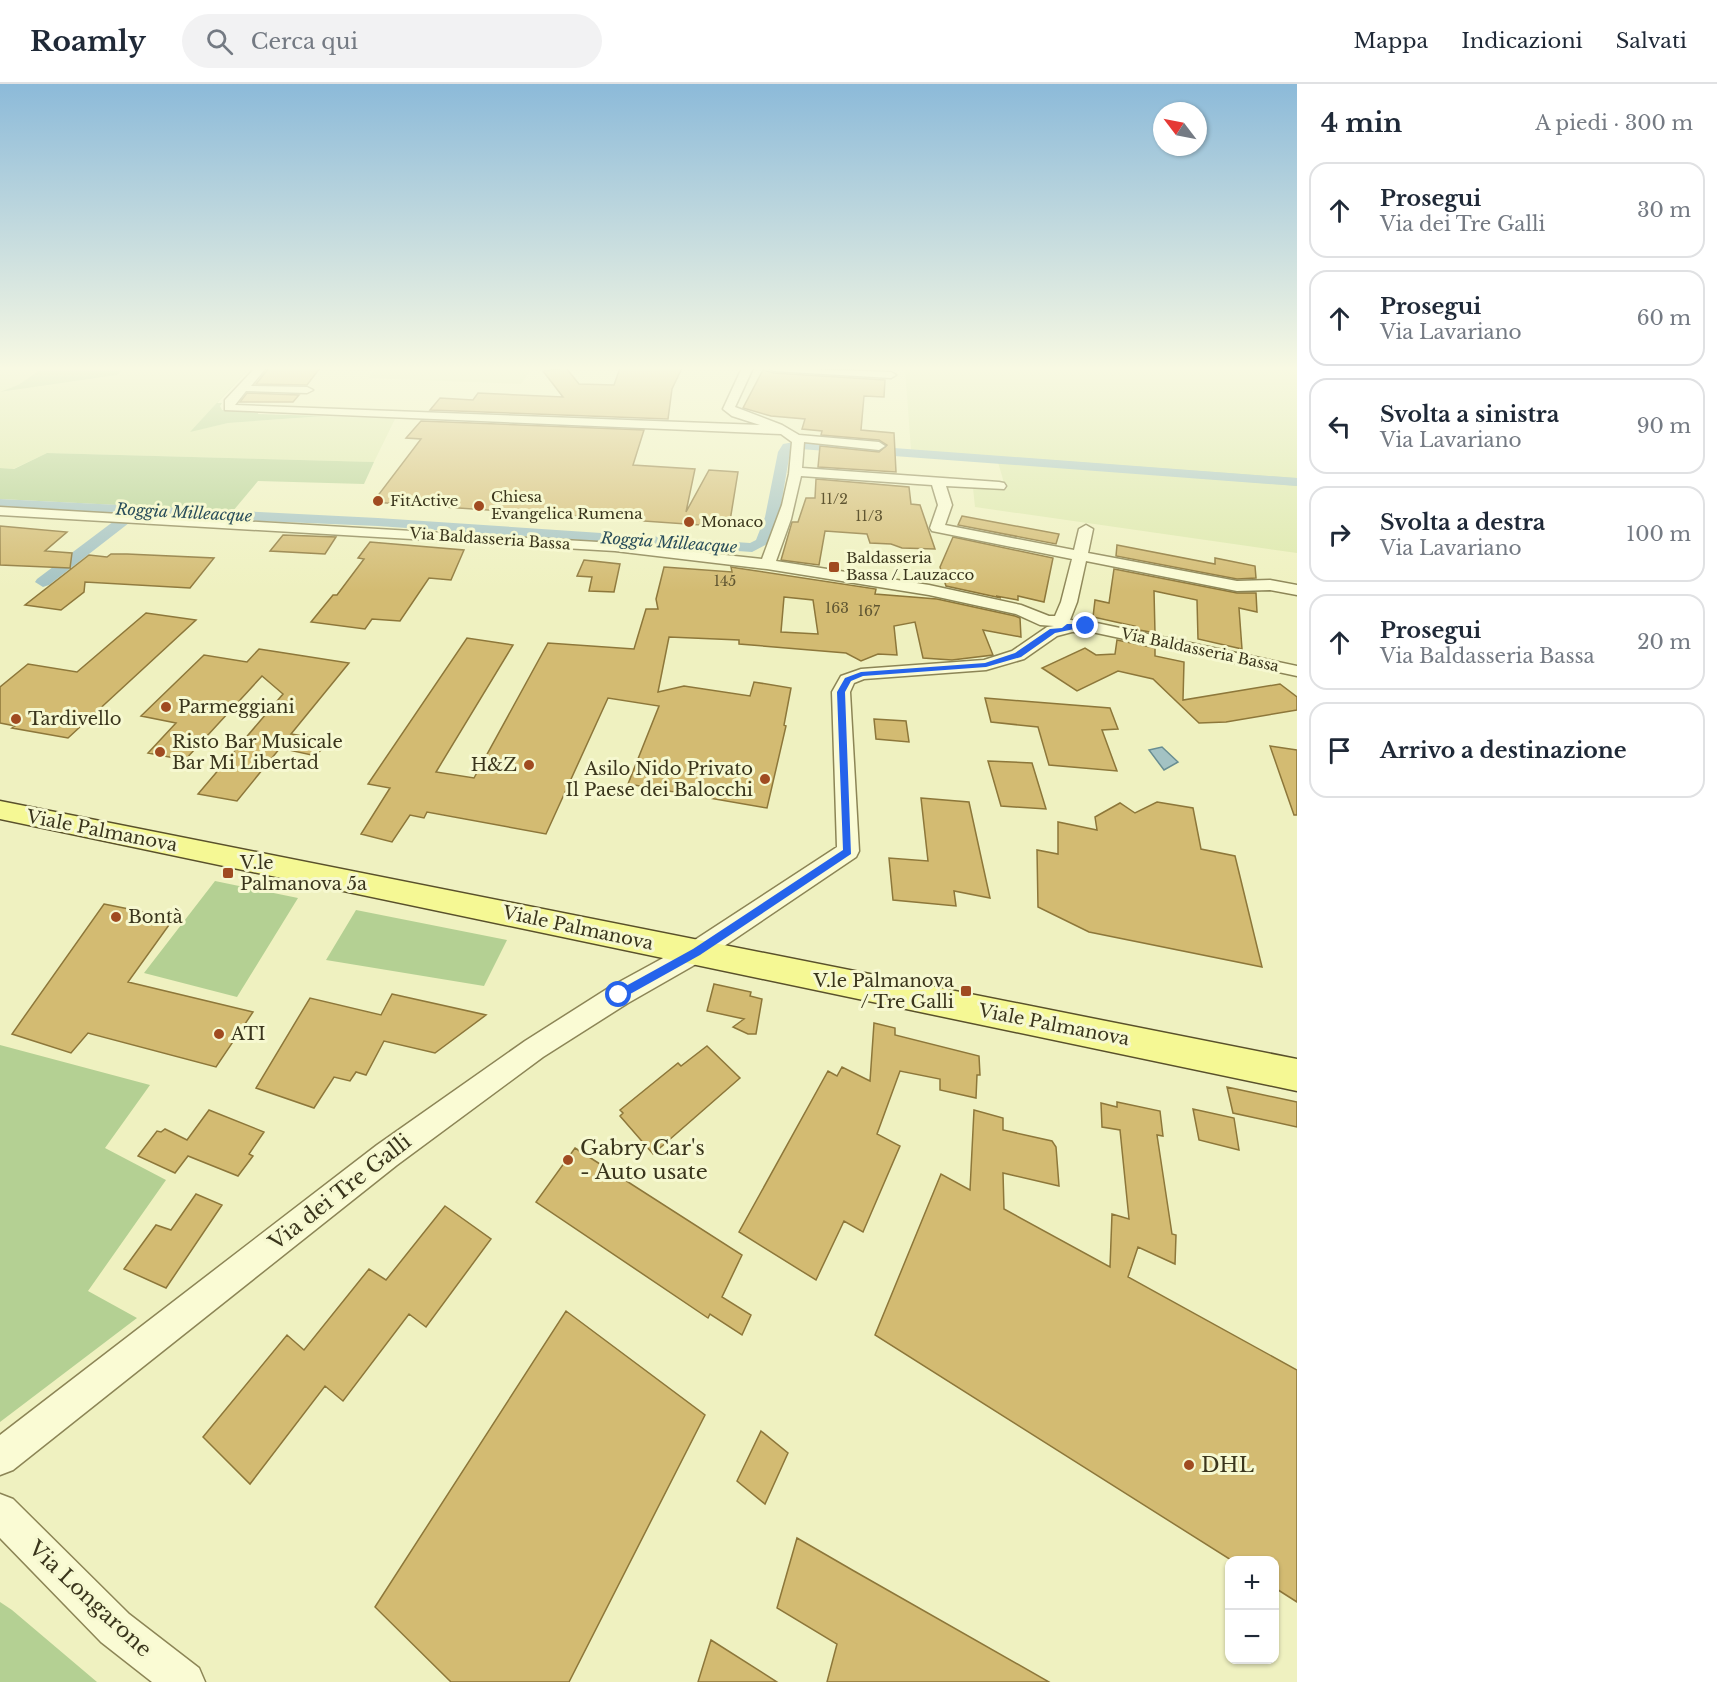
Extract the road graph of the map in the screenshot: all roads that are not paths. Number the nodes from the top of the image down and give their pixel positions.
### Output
1 (797, 443) joint
2 (879, 446) dead end
3 (797, 472) junction
4 (938, 482) junction
5 (999, 486) dead end
6 (0, 511) edge
7 (1086, 529) dead end
8 (1080, 556) junction
9 (767, 564) junction
10 (1297, 590) edge
11 (1057, 625) junction
12 (1297, 670) edge
13 (0, 810) edge
14 (696, 952) junction
15 (1297, 1074) edge
16 (0, 1457) edge
17 (0, 1512) edge
18 (185, 1682) edge

1 - 2 street
1 - 3 street
3 - 4 street
3 - 9 street
4 - 5 street
4 - 8 street
6 - 9 street, Via Baldasseria Bassa
7 - 8 street
8 - 10 street
8 - 11 street
9 - 11 street, Via Baldasseria Bassa
11 - 12 street, Via Baldasseria Bassa
11 - 14 street, Via dei Tre Galli
13 - 14 main road, Viale Palmanova
14 - 15 main road, Viale Palmanova
14 - 16 street, Via dei Tre Galli
17 - 18 street, Via Longarone

